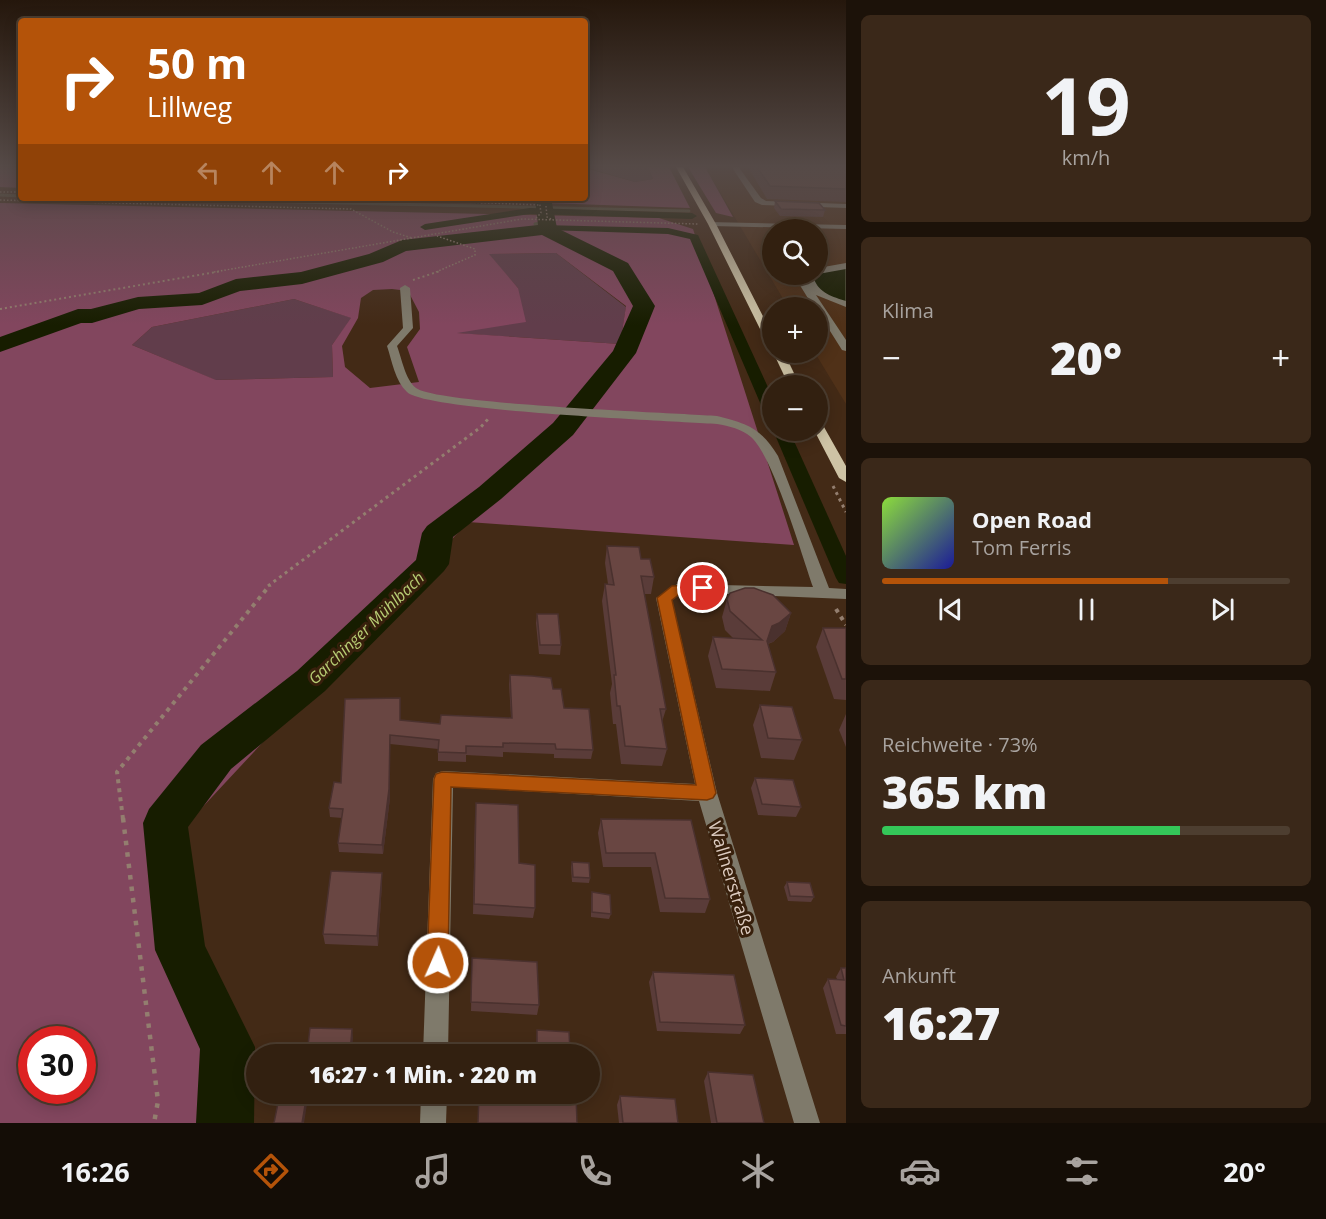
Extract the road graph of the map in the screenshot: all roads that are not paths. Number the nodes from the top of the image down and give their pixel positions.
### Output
1 (709, 219) edge
2 (712, 224) junction
3 (762, 227) edge
4 (828, 227) edge
5 (846, 227) edge
6 (828, 264) edge
7 (846, 265) edge
8 (828, 269) edge
9 (812, 285) edge
10 (405, 288) road end
11 (846, 304) edge
12 (828, 312) edge
13 (846, 312) edge
14 (828, 319) edge
15 (762, 323) edge
16 (845, 338) edge
17 (826, 441) edge
18 (846, 478) edge
19 (823, 593) junction
20 (843, 594) edge
21 (707, 793) junction
22 (435, 1044) edge
23 (434, 1104) edge
24 (433, 1123) edge
25 (807, 1123) edge

1 - 2 main road
2 - 3 street
2 - 15 main road
4 - 5 street
6 - 7 street
7 - 8 street
9 - 11 street
10 - 19 street
12 - 13 street
14 - 16 street
17 - 18 main road
19 - 20 street, Wallnerstraße
19 - 21 street, Wallnerstraße
21 - 22 street
21 - 25 street, Wallnerstraße
23 - 24 street

